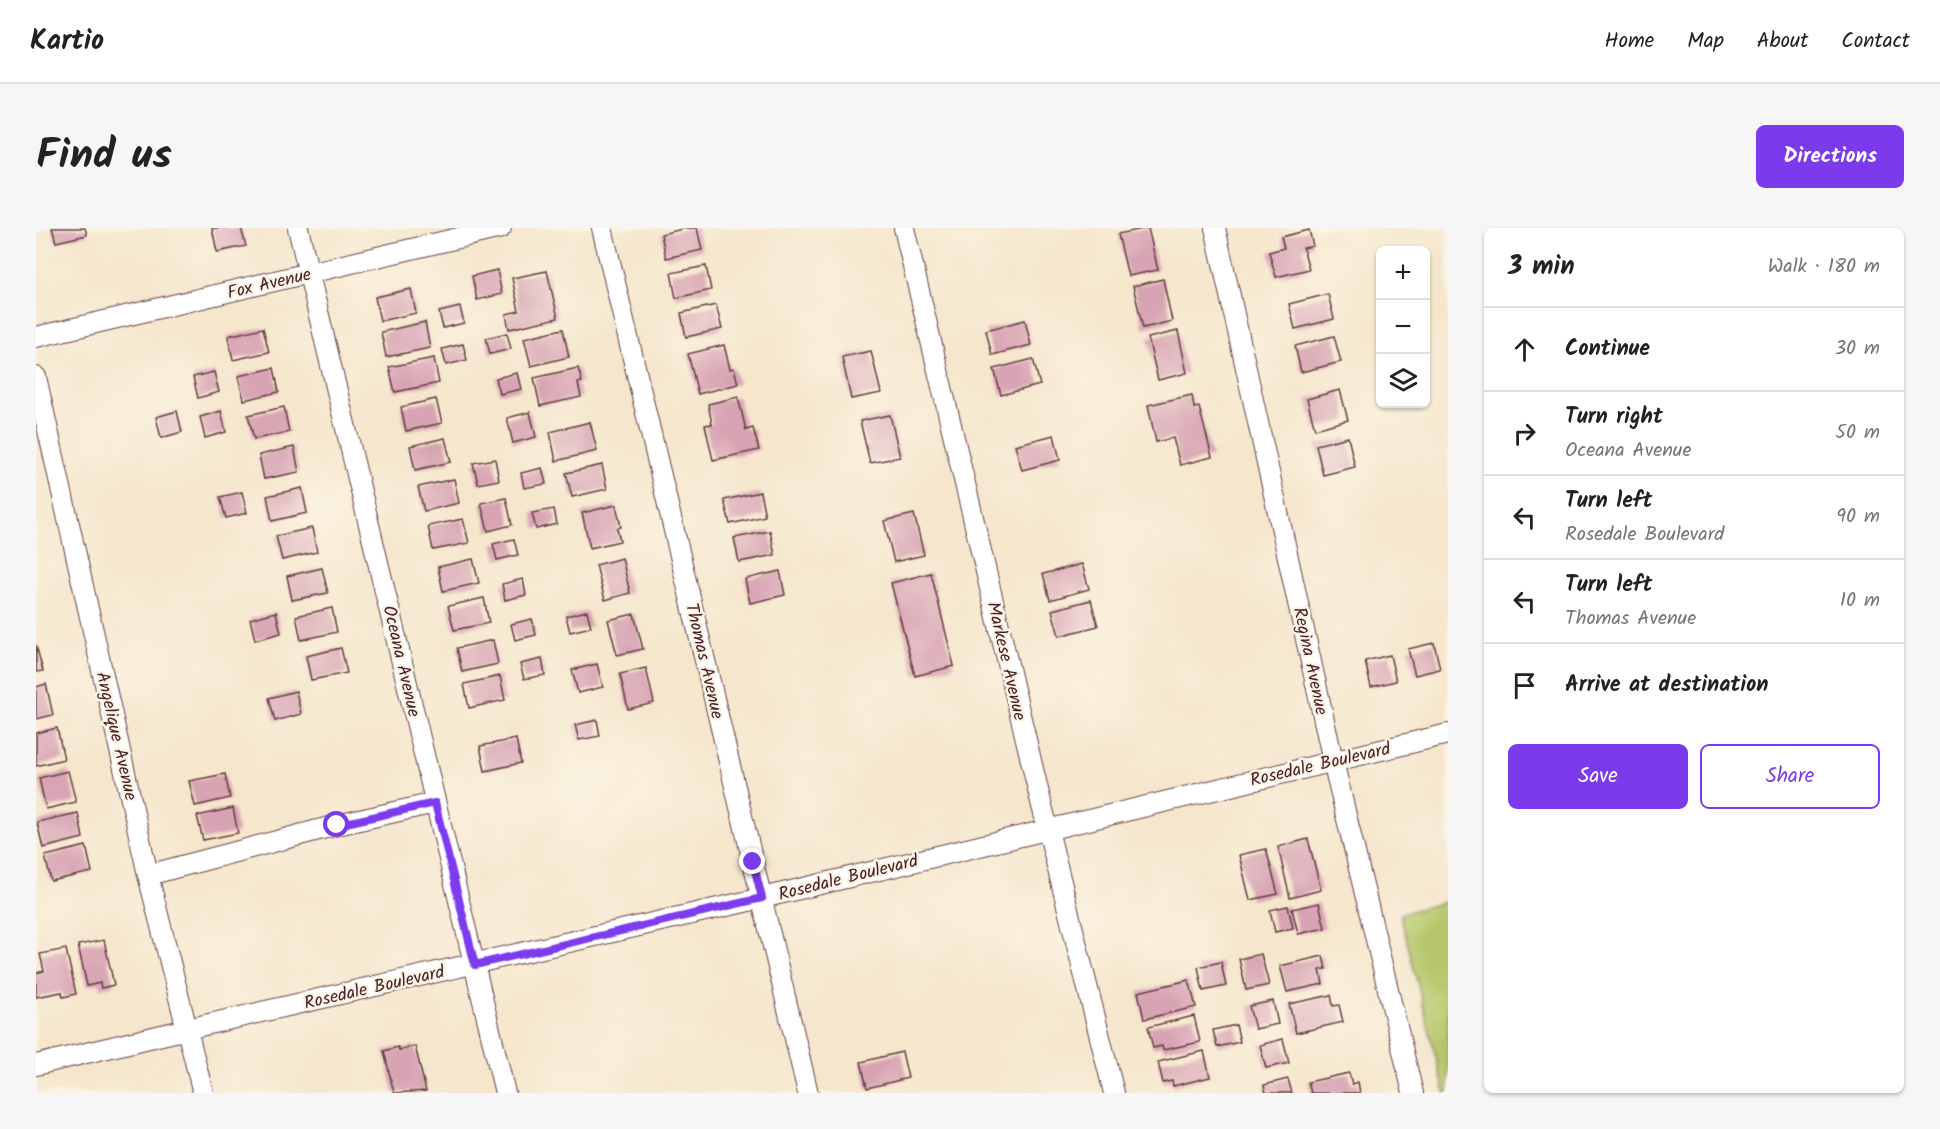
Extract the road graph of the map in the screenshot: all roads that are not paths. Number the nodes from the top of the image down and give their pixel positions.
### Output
1 (298, 228) edge
2 (501, 228) edge
3 (602, 228) edge
4 (904, 228) edge
5 (1215, 228) edge
6 (309, 273) junction
7 (36, 337) edge
8 (36, 377) edge
9 (1448, 734) edge
10 (1333, 761) junction
11 (435, 803) junction
12 (1048, 829) junction
13 (148, 875) junction
14 (762, 898) junction
15 (475, 965) junction
16 (187, 1029) junction
17 (36, 1065) edge
18 (203, 1093) edge
19 (505, 1093) edge
20 (808, 1093) edge
21 (1114, 1093) edge
22 (1413, 1093) edge

1 - 6 street, Oceana Avenue
2 - 6 street, Fox Avenue
3 - 14 street, Thomas Avenue
4 - 12 street, Markese Avenue
5 - 10 street, Regina Avenue
6 - 7 street, Fox Avenue
6 - 11 street, Oceana Avenue
8 - 13 street, Angelique Avenue
9 - 10 street, Rosedale Boulevard
10 - 12 street, Rosedale Boulevard
10 - 22 street, Regina Avenue
11 - 13 street
11 - 15 street, Oceana Avenue
12 - 14 street, Rosedale Boulevard
12 - 21 street, Markese Avenue
13 - 16 street, Angelique Avenue
14 - 15 street, Rosedale Boulevard
14 - 20 street, Thomas Avenue
15 - 16 street, Rosedale Boulevard
15 - 19 street, Oceana Avenue
16 - 17 street, Rosedale Boulevard
16 - 18 street, Angelique Avenue

